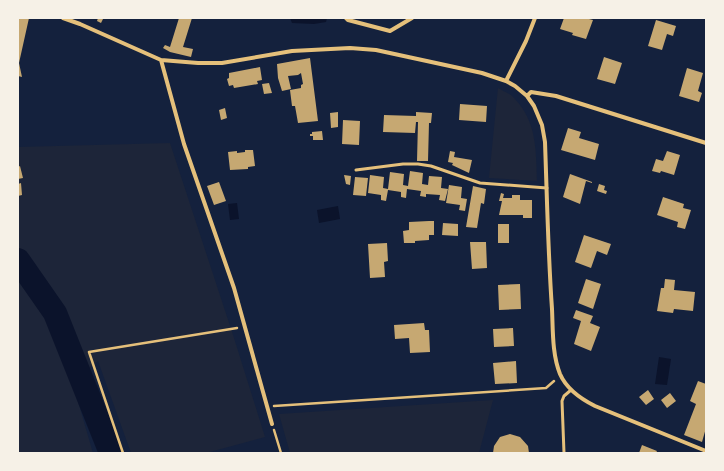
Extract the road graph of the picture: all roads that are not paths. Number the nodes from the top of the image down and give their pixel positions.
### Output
1 (63, 18) edge
2 (346, 18) edge
3 (412, 18) edge
4 (535, 18) edge
5 (161, 60) junction
6 (506, 81) junction
7 (527, 96) junction
8 (706, 143) edge
9 (356, 170) dead end
10 (547, 188) junction
11 (571, 390) junction
12 (272, 424) road end
13 (706, 451) edge
14 (564, 453) edge

1 - 5 street
2 - 3 street
4 - 6 street
5 - 6 street
5 - 12 street
6 - 7 street
7 - 8 street
7 - 10 street
9 - 10 lane
10 - 11 street
11 - 13 street
11 - 14 lane

